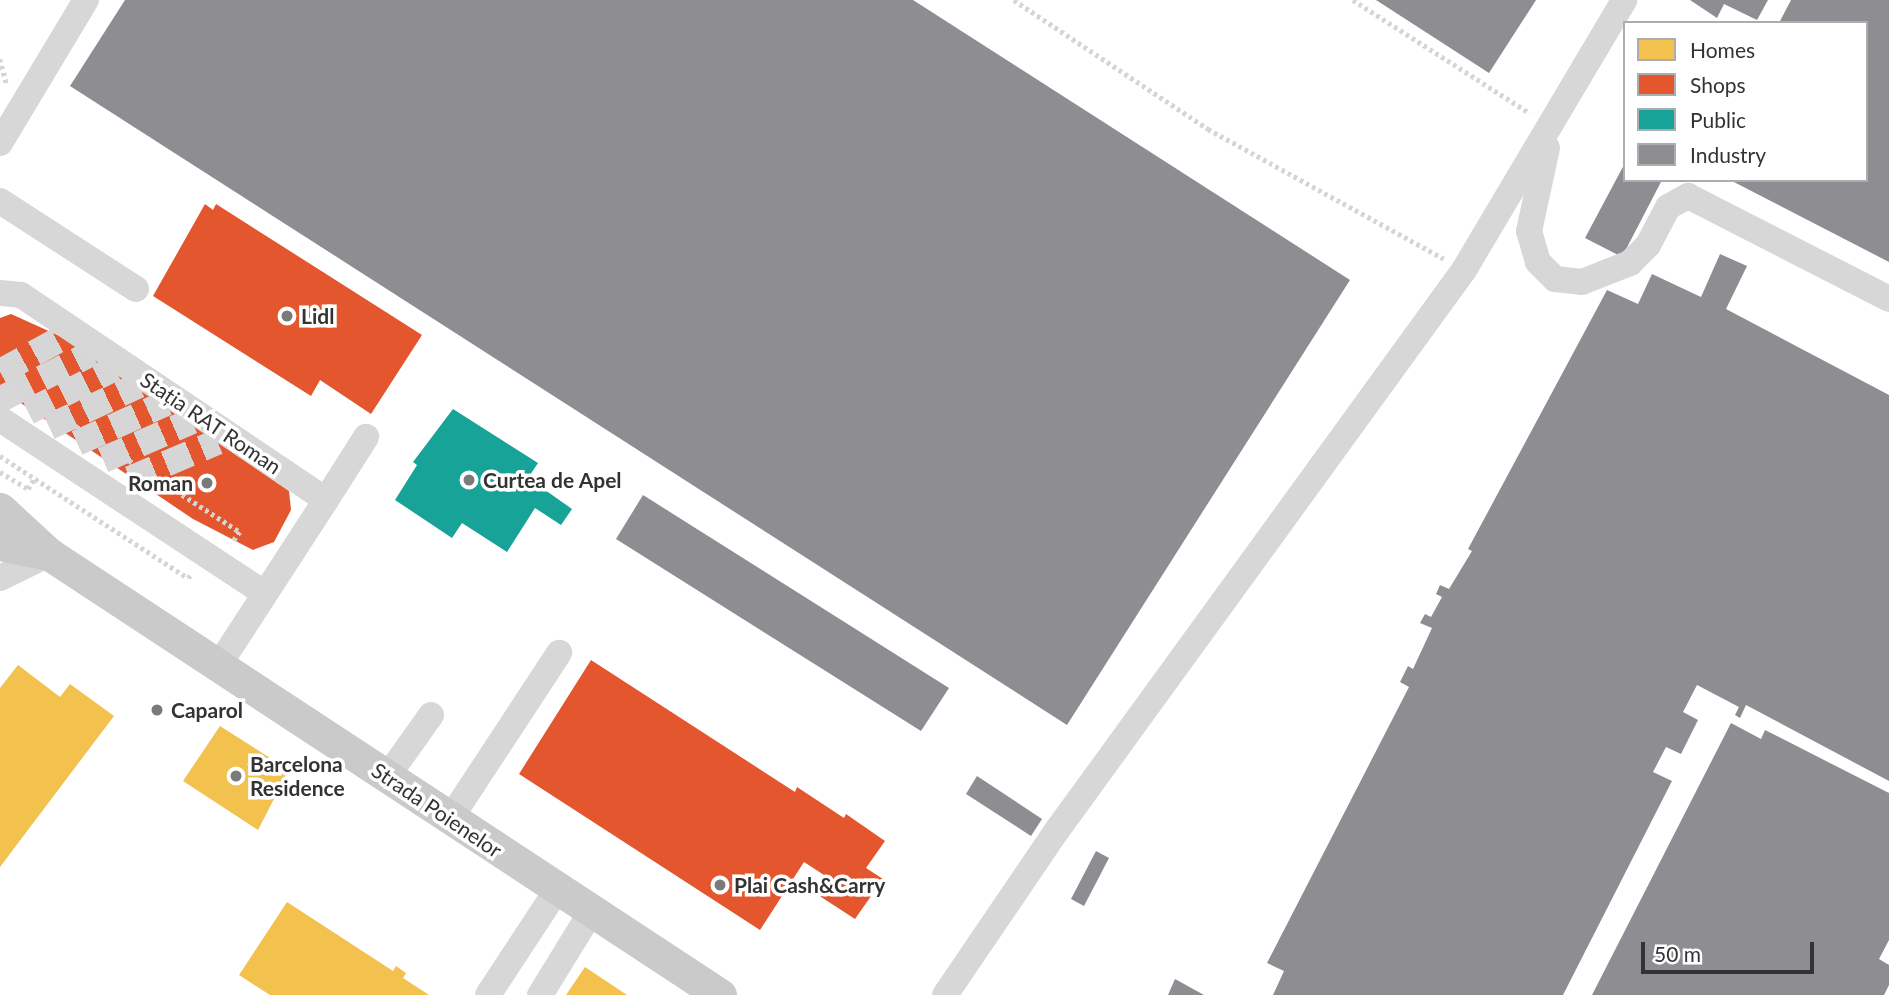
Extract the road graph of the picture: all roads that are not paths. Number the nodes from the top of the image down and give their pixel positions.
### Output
1 (86, 0) edge
2 (1624, 0) edge
3 (1552, 127) junction
4 (0, 144) edge
5 (0, 201) edge
6 (136, 289) dead end
7 (0, 293) edge
8 (1889, 299) edge
9 (17, 416) edge
10 (366, 437) dead end
11 (77, 443) tunnel mouth
12 (53, 454) junction
13 (103, 460) tunnel mouth
14 (79, 471) junction
15 (326, 500) junction
16 (0, 509) edge
17 (0, 544) edge
18 (49, 554) junction
19 (0, 578) edge
20 (264, 593) junction
21 (559, 653) dead end
22 (218, 666) junction
23 (431, 715) dead end
24 (387, 777) junction
25 (450, 819) junction
26 (557, 890) junction
27 (591, 912) junction
28 (488, 995) edge
29 (540, 995) edge
30 (720, 995) edge
31 (945, 995) edge

1 - 4 street
2 - 3 street
3 - 8 street
3 - 31 street
5 - 6 street
7 - 15 street, Stația RAT Roman
9 - 12 street
10 - 15 street
11 - 12 street
12 - 14 street
13 - 14 street
14 - 20 street
15 - 20 street
16 - 18 main road, Strada Poienelor
17 - 18 main road, Strada Poienelor
18 - 19 street
18 - 22 main road, Strada Poienelor
20 - 22 street
21 - 25 street
22 - 24 main road, Strada Poienelor
23 - 24 street
24 - 25 main road, Strada Poienelor
25 - 26 main road, Strada Poienelor
26 - 27 main road, Strada Poienelor
26 - 28 street
27 - 29 street
27 - 30 main road, Strada Poienelor

